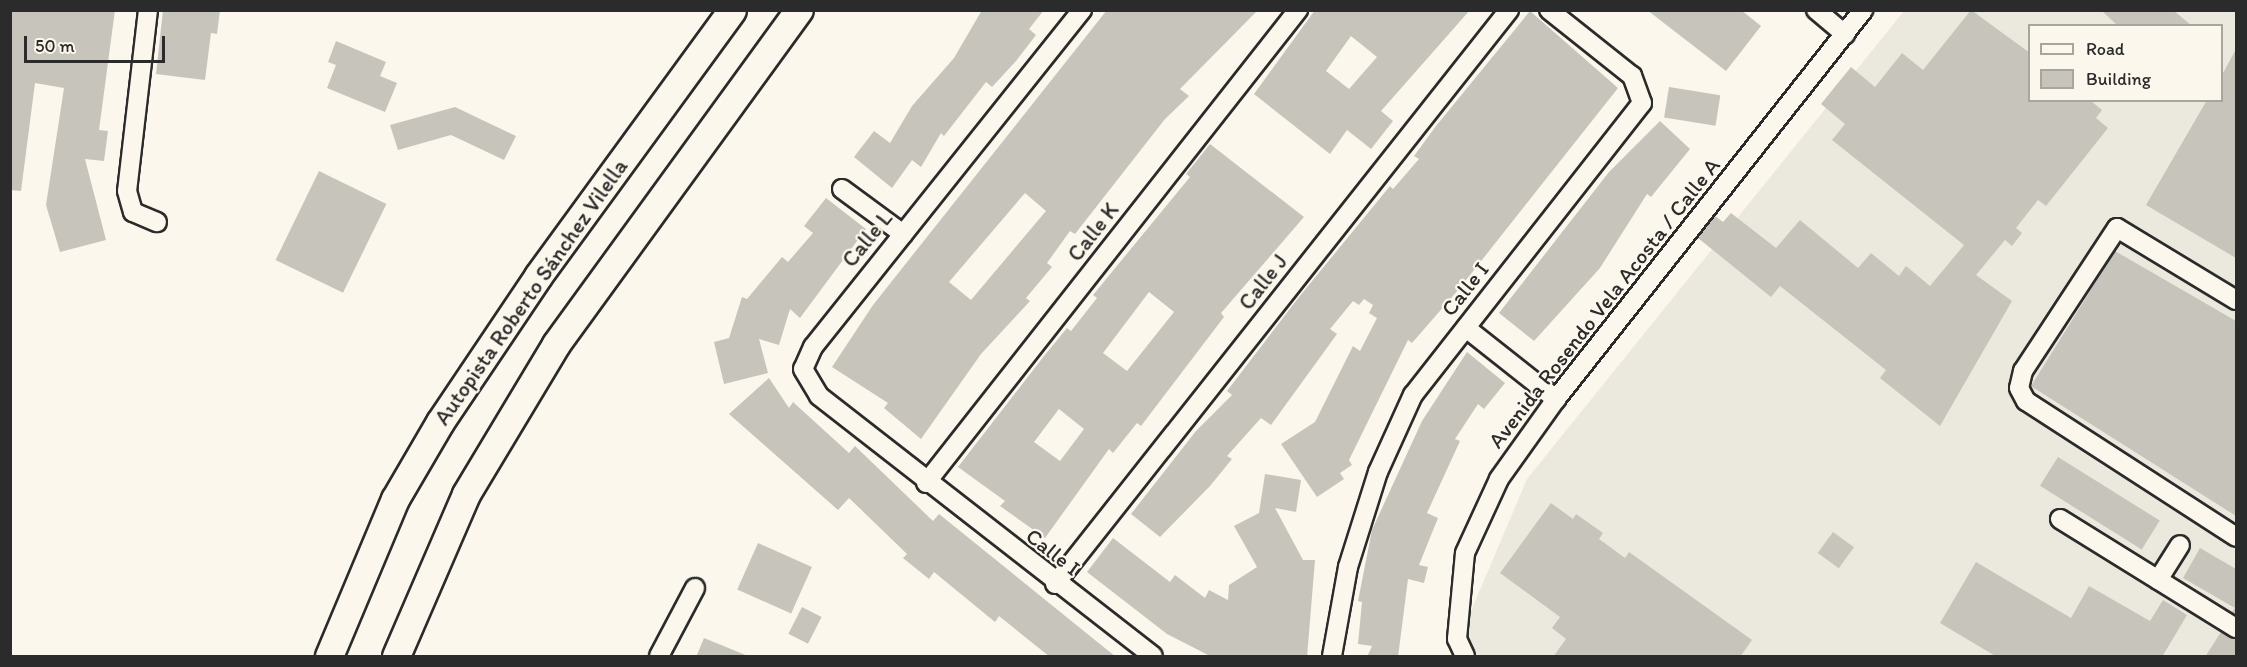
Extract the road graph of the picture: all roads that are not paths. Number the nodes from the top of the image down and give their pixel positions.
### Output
1 (148, 10) edge
2 (732, 10) edge
3 (799, 10) edge
4 (1082, 10) edge
5 (1298, 10) edge
6 (1509, 10) edge
7 (1549, 10) edge
8 (1816, 10) edge
9 (1863, 10) edge
10 (1845, 34) junction
11 (842, 189) dead end
12 (157, 222) dead end
13 (903, 234) junction
14 (2236, 300) edge
15 (1466, 328) junction
16 (1556, 399) junction
17 (926, 483) junction
18 (2060, 519) dead end
19 (2236, 537) edge
20 (2180, 545) dead end
21 (2158, 580) junction
22 (1055, 584) junction
23 (695, 588) dead end
24 (2236, 628) edge
25 (329, 657) edge
26 (396, 657) edge
27 (659, 657) edge
28 (1153, 657) edge
29 (1332, 657) edge
30 (1465, 657) edge

1 - 12 street
2 - 25 highway, Autopista Roberto Sánchez Vilella
3 - 26 highway
4 - 13 street, Calle L
5 - 17 street, Calle K
6 - 22 street, Calle J
7 - 15 street, Calle I
8 - 10 street
9 - 10 street, Avenida Rosendo Vela Acosta / Calle A
10 - 16 street, Avenida Rosendo Vela Acosta / Calle A
11 - 13 street
13 - 17 street, Calle L
14 - 19 street
15 - 16 street
15 - 29 street, Calle I
16 - 30 street, Avenida Rosendo Vela Acosta / Calle A
17 - 22 street, Calle I
18 - 21 street
20 - 21 street
21 - 24 street
22 - 28 street, Calle I
23 - 27 street

